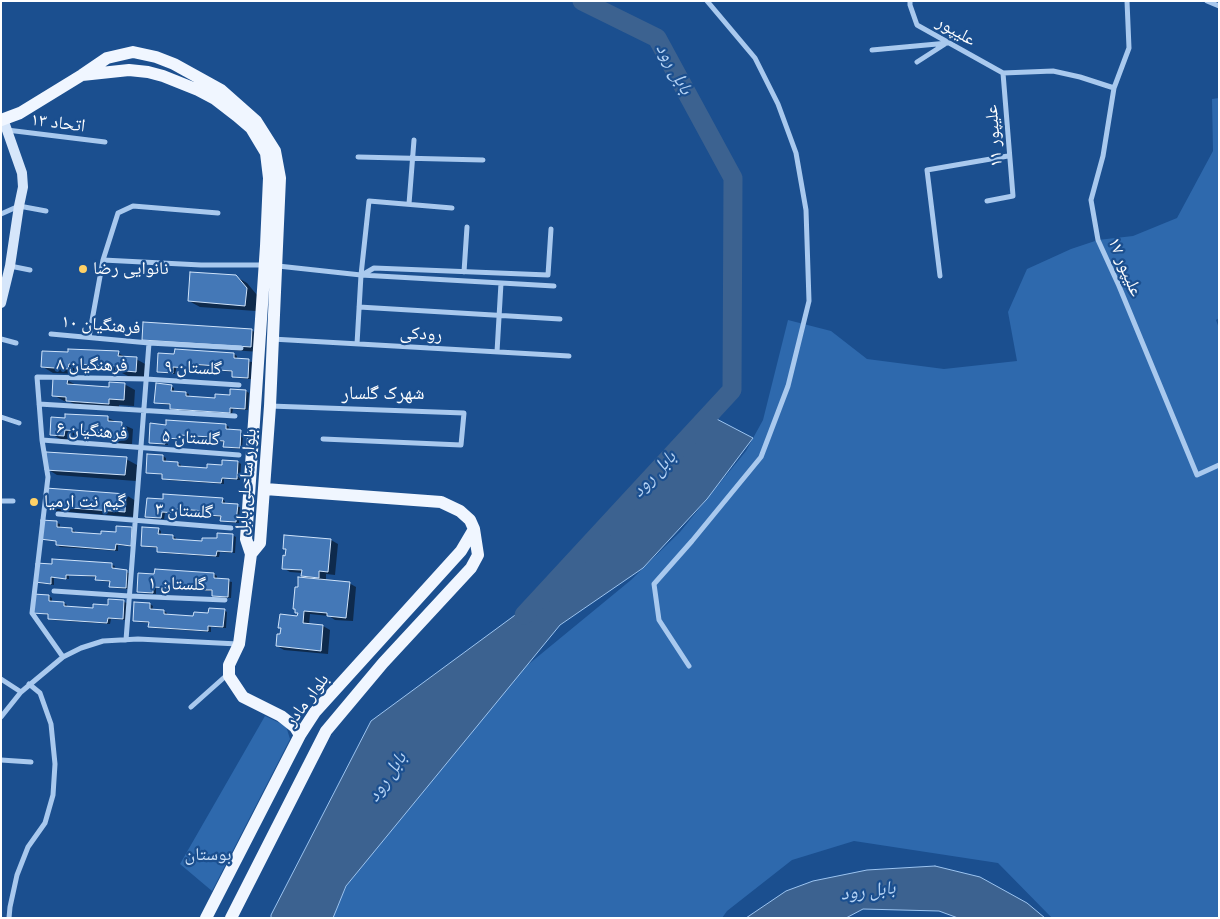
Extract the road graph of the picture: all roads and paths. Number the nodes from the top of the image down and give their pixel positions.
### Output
1 (707, 1) edge
2 (910, 1) edge
3 (1127, 1) edge
4 (1207, 1) edge
5 (1219, 6) edge
6 (948, 42) junction
7 (872, 50) dead end
8 (156, 57) junction
9 (917, 62) dead end
10 (148, 72) junction
11 (1003, 73) junction
12 (82, 75) junction
13 (1114, 88) junction
14 (3, 123) edge
15 (414, 140) dead end
16 (106, 142) dead end
17 (1008, 156) junction
18 (358, 157) dead end
19 (412, 157) junction
20 (483, 160) dead end
21 (987, 201) dead end
22 (409, 204) junction
23 (18, 206) junction
24 (452, 208) dead end
25 (46, 211) dead end
26 (218, 213) dead end
27 (1, 214) edge
28 (467, 227) dead end
29 (551, 229) dead end
30 (103, 260) junction
31 (264, 265) junction
32 (10, 266) junction
33 (277, 266) junction
34 (30, 270) dead end
35 (464, 272) junction
36 (361, 275) junction
37 (940, 276) dead end
38 (501, 283) junction
39 (554, 286) dead end
40 (2, 305) edge
41 (359, 307) junction
42 (499, 316) junction
43 (560, 319) dead end
44 (51, 334) dead end
45 (90, 337) junction
46 (1, 339) edge
47 (272, 340) junction
48 (16, 343) dead end
49 (149, 343) junction
50 (357, 344) junction
51 (241, 348) dead end
52 (496, 352) junction
53 (569, 356) dead end
54 (146, 379) junction
55 (238, 385) dead end
56 (39, 404) junction
57 (270, 406) junction
58 (144, 411) junction
59 (235, 416) dead end
60 (1, 417) edge
61 (19, 423) dead end
62 (323, 439) dead end
63 (42, 440) junction
64 (141, 449) junction
65 (239, 455) dead end
66 (1219, 465) edge
67 (264, 489) junction
68 (1, 501) edge
69 (13, 501) dead end
70 (58, 514) dead end
71 (135, 521) junction
72 (231, 528) dead end
73 (474, 529) junction
74 (252, 554) junction
75 (54, 590) dead end
76 (129, 596) junction
77 (225, 600) dead end
78 (126, 640) junction
79 (240, 644) junction
80 (63, 657) junction
81 (689, 666) dead end
82 (229, 674) junction
83 (1, 679) edge
84 (29, 684) junction
85 (21, 692) junction
86 (191, 707) dead end
87 (1, 717) edge
88 (300, 735) junction
89 (1, 760) edge
90 (31, 762) dead end
91 (9, 918) edge
92 (206, 918) edge
93 (231, 918) edge

1 - 81 street
2 - 6 street, علیپور
3 - 13 street, علیپور ۱۷
4 - 5 street
6 - 7 street
6 - 9 street
6 - 11 street, علیپور
8 - 10 main road
8 - 12 main road, بلوار ساحلی بابل
8 - 33 main road, بلوار ساحلی بابل
10 - 12 main road, بلوار ساحلی بابل
10 - 31 main road, بلوار ساحلی بابل
11 - 13 street
11 - 17 street, علیپور ۱۱
12 - 14 main road, بلوار ساحلی بابل
13 - 66 street, علیپور ۱۷
14 - 16 street, اتحاد ۱۳
14 - 23 main road
15 - 19 street
17 - 21 street, علیپور ۱۱
17 - 37 street
18 - 19 street
19 - 20 street
19 - 22 street
22 - 24 street
22 - 36 street
23 - 25 street
23 - 27 street
23 - 32 main road
26 - 30 street
28 - 35 street
29 - 35 street
30 - 31 street
30 - 45 street
31 - 33 street
31 - 74 main road, بلوار ساحلی بابل
32 - 34 street
32 - 40 main road
33 - 36 street
33 - 47 main road, بلوار ساحلی بابل
35 - 36 street
36 - 38 street
36 - 41 street
38 - 39 street
38 - 42 street
41 - 42 street
41 - 50 street
42 - 43 street
42 - 52 street
44 - 45 street, فرهنگیان ۱۰
45 - 49 street, فرهنگیان ۱۰
46 - 48 street
47 - 50 street, رودکی
47 - 57 main road, بلوار ساحلی بابل
49 - 51 street, فرهنگیان ۱۰
49 - 54 street
50 - 52 street, رودکی
52 - 53 street, رودکی
54 - 55 street, گلستان ۹
54 - 56 street, فرهنگیان ۸
54 - 58 street
56 - 58 street
56 - 63 street
57 - 62 street
57 - 67 main road, بلوار ساحلی بابل
58 - 59 street
58 - 64 street
60 - 61 street
63 - 64 street, فرهنگیان ۶
63 - 80 street
64 - 65 street, گلستان ۵
64 - 71 street
67 - 73 main road, بلوار مادر
67 - 74 main road, بلوار ساحلی بابل
68 - 69 street
70 - 71 street, گلستان ۳
71 - 72 street, گلستان ۳
71 - 76 street
73 - 88 main road, بلوار مادر
73 - 93 main road, بلوار مادر
74 - 79 main road
75 - 76 street, گلستان ۱
76 - 77 street, گلستان ۱
76 - 78 street
78 - 79 street
78 - 80 street
79 - 82 main road
80 - 84 street
82 - 86 street
82 - 88 main road
83 - 85 street
84 - 85 street
84 - 91 street
85 - 87 street
88 - 92 main road, بلوار مادر
89 - 90 street

